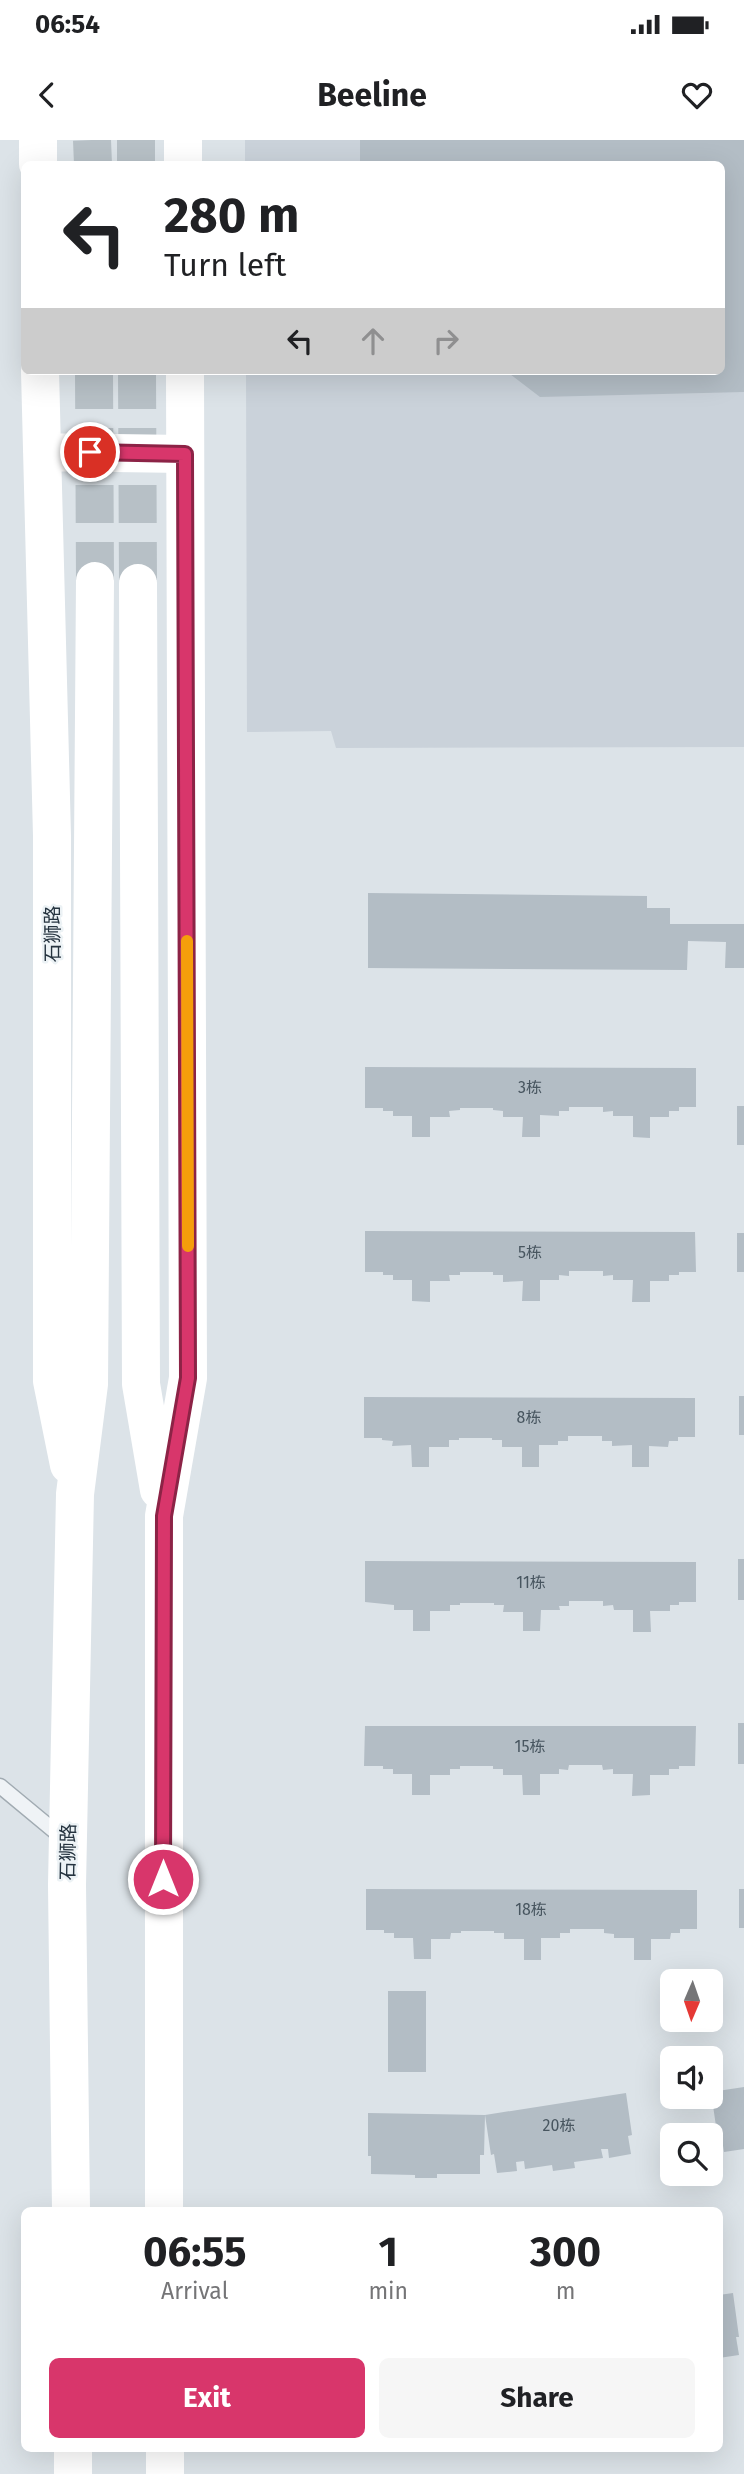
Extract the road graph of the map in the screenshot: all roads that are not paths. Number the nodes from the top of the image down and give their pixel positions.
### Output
1 (38, 140) edge
2 (183, 140) edge
3 (38, 161) edge
4 (183, 161) edge
5 (40, 375) edge
6 (185, 375) edge
7 (42, 452) junction
8 (185, 454) junction
9 (95, 581) tunnel mouth
10 (138, 583) tunnel mouth
11 (75, 1494) junction
12 (164, 1516) junction
13 (0, 1786) edge
14 (68, 1842) junction
15 (71, 2207) edge
16 (164, 2207) edge
17 (73, 2452) edge
18 (164, 2452) edge
19 (73, 2474) edge
20 (165, 2474) edge

1 - 3 main road
2 - 4 main road
5 - 7 main road, 石狮路
6 - 8 main road
7 - 8 main road
7 - 11 main road, 石狮路
8 - 12 main road
9 - 11 main road, 石狮路
10 - 12 main road
11 - 14 main road, 石狮路
12 - 16 main road
13 - 14 lane
14 - 15 main road, 石狮路
17 - 19 main road
18 - 20 main road

